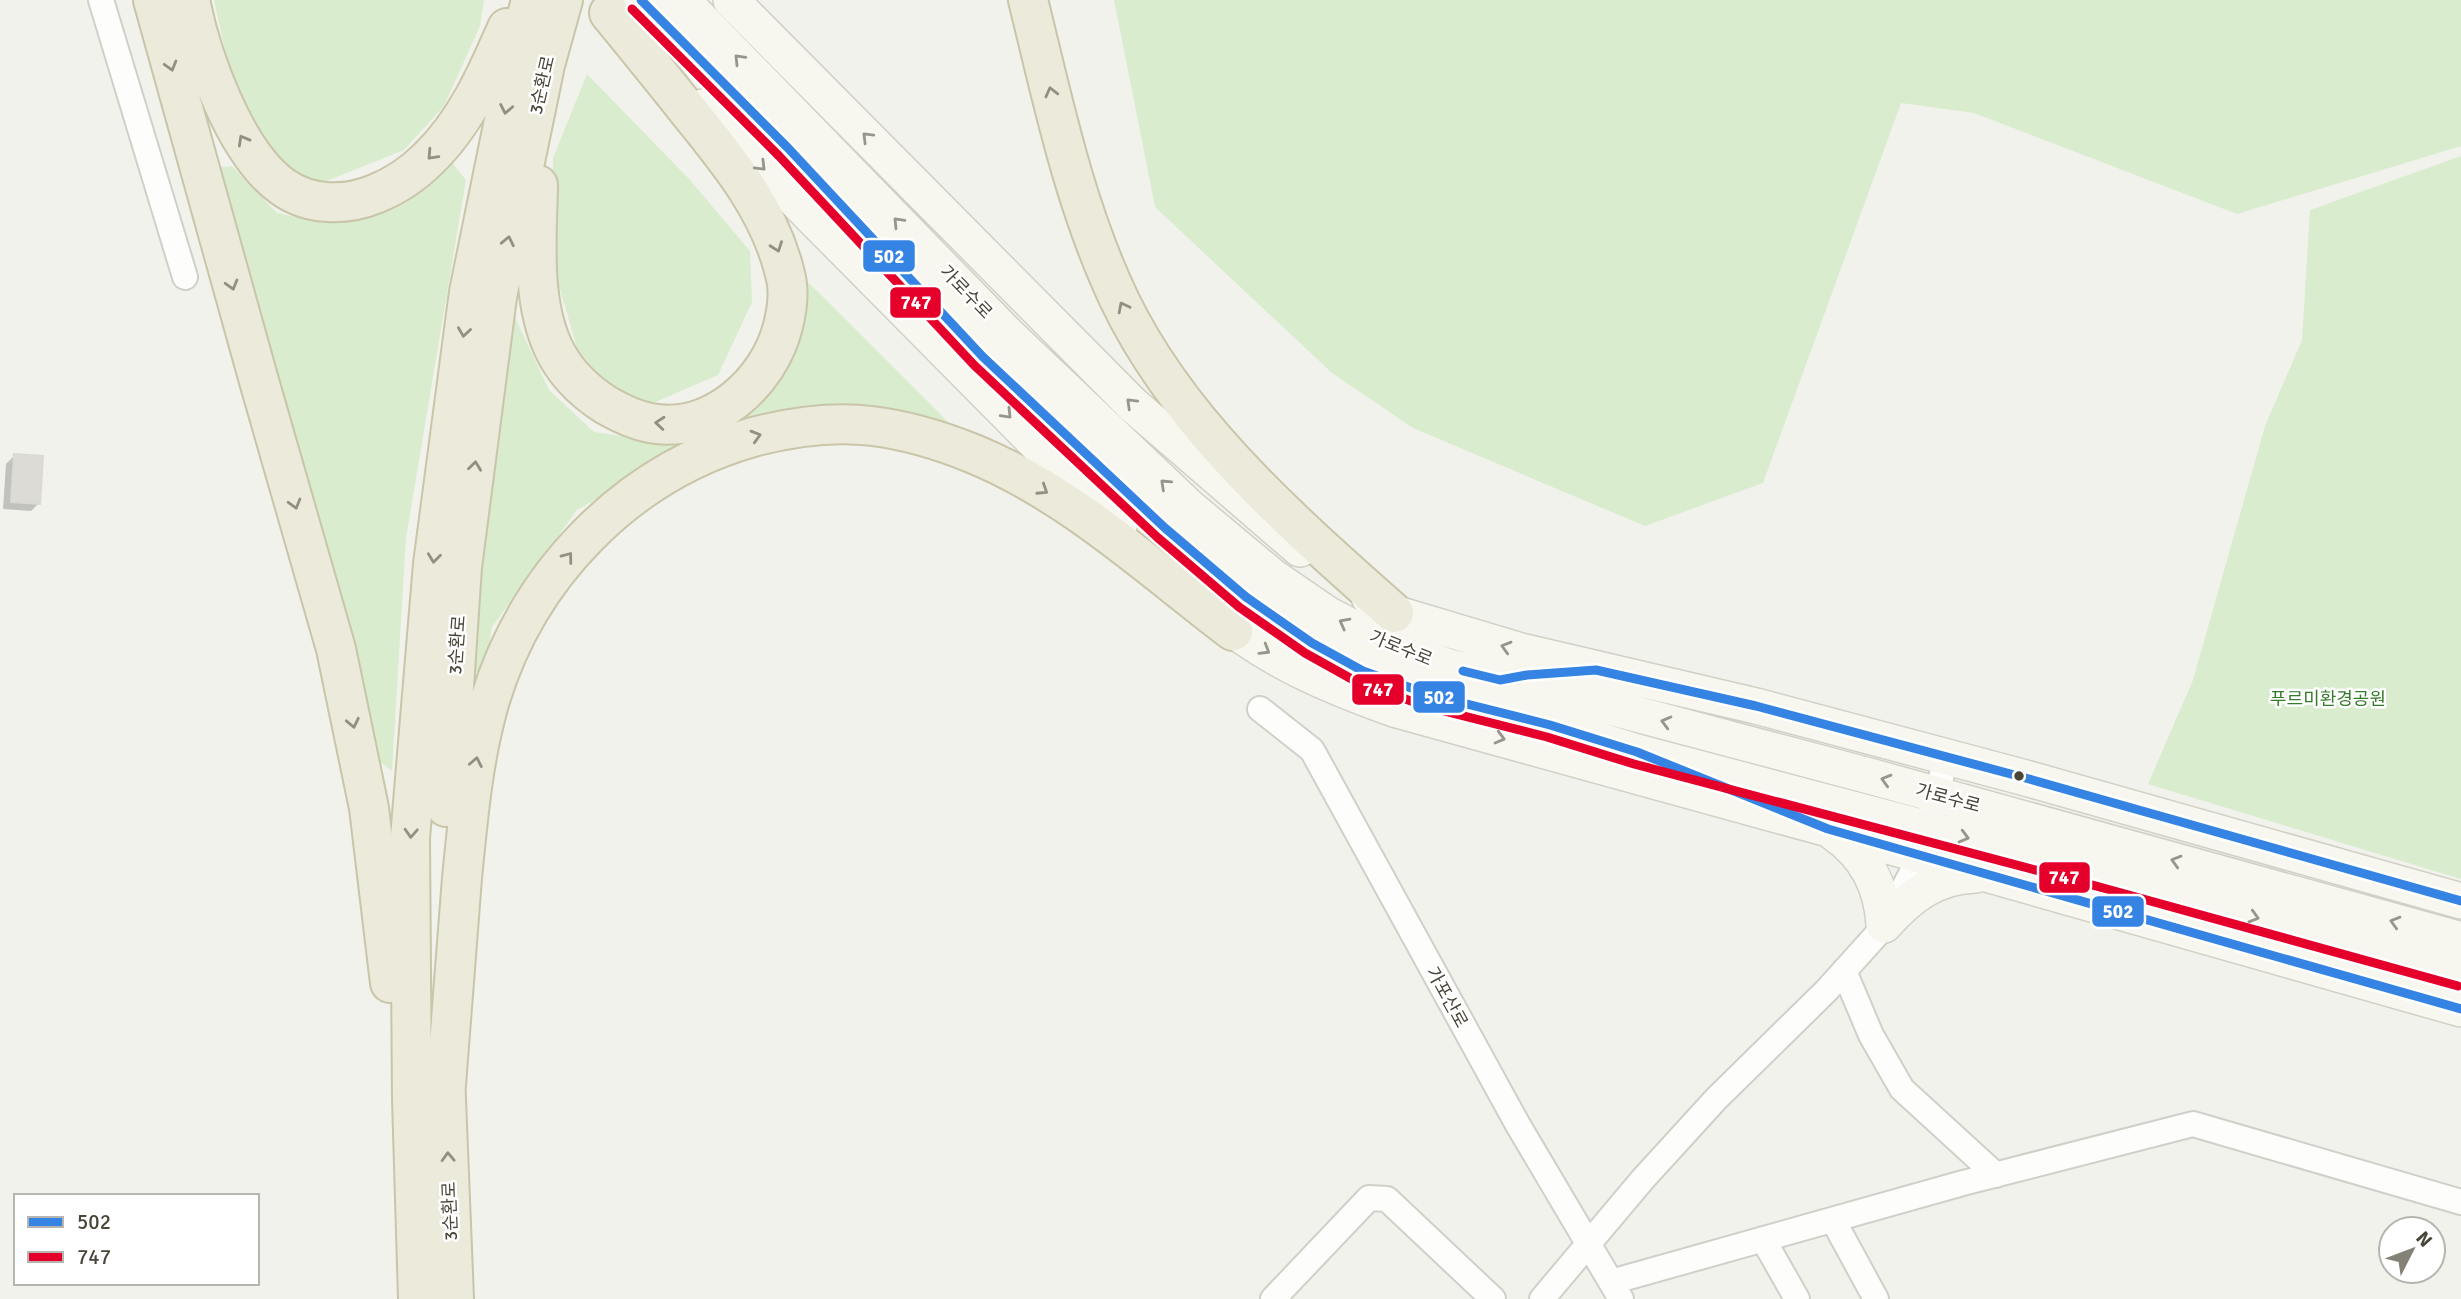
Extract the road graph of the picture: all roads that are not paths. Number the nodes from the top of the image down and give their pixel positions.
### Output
1 (101, 0) edge
2 (153, 0) edge
3 (190, 0) edge
4 (531, 0) edge
5 (563, 0) edge
6 (682, 0) edge
7 (732, 0) edge
8 (1028, 0) edge
9 (625, 6) edge
10 (522, 35) edge
11 (185, 277) dead end
12 (1394, 613) junction
13 (1233, 631) junction
14 (1596, 670) junction
15 (1500, 680) junction
16 (1260, 709) dead end
17 (1637, 752) junction
18 (1947, 757) junction
19 (1936, 794) junction
20 (1828, 829) junction
21 (1923, 842) junction
22 (1985, 874) junction
23 (2461, 901) edge
24 (1884, 925) junction
25 (2461, 940) edge
26 (1844, 971) junction
27 (2461, 974) edge
28 (2461, 1009) edge
29 (446, 1098) junction
30 (1996, 1175) junction
31 (414, 1186) junction
32 (2461, 1202) edge
33 (1833, 1220) junction
34 (1763, 1239) junction
35 (1590, 1243) junction
36 (1616, 1290) edge
37 (418, 1299) edge
38 (454, 1299) edge
39 (1273, 1299) edge
40 (1493, 1299) edge
41 (1542, 1299) edge
42 (1797, 1299) edge
43 (1876, 1299) edge

1 - 11 street
2 -> 31 highway
10 -> 3 highway
4 - 10 highway, 3순환로
5 - 10 highway, 3순환로
15 -> 6 main road, 가로수로
12 -> 7 main road, 가로수로
12 -> 8 highway
9 -> 10 highway
9 -> 13 main road, 가로수로
9 - 17 main road, 가로수로
29 -> 10 highway, 3순환로
10 -> 31 highway, 3순환로
14 -> 12 main road, 가로수로
12 - 15 main road
13 -> 20 main road, 가로수로
29 -> 13 highway
14 - 15 main road
14 - 18 main road, 가로수로
19 -> 15 main road, 가로수로
16 - 35 street, 가포산로
17 - 20 main road, 가로수로
17 - 21 main road, 가로수로
18 - 19 street
18 - 23 main road, 가로수로
19 - 21 street
25 -> 19 main road, 가로수로
20 - 21 main road, 가로수로
20 - 24 main road
21 - 22 main road, 가로수로
21 - 24 street
21 -> 27 main road, 가로수로
22 - 24 main road
22 - 28 main road, 가로수로
24 - 26 street
26 - 30 street
26 - 35 street
38 -> 29 highway, 3순환로
30 - 32 street
30 - 33 street
31 - 37 highway, 3순환로
33 - 34 street
33 - 43 street
34 - 36 street
34 - 42 street
35 - 36 street, 가포산로
35 - 41 street
39 - 40 street

